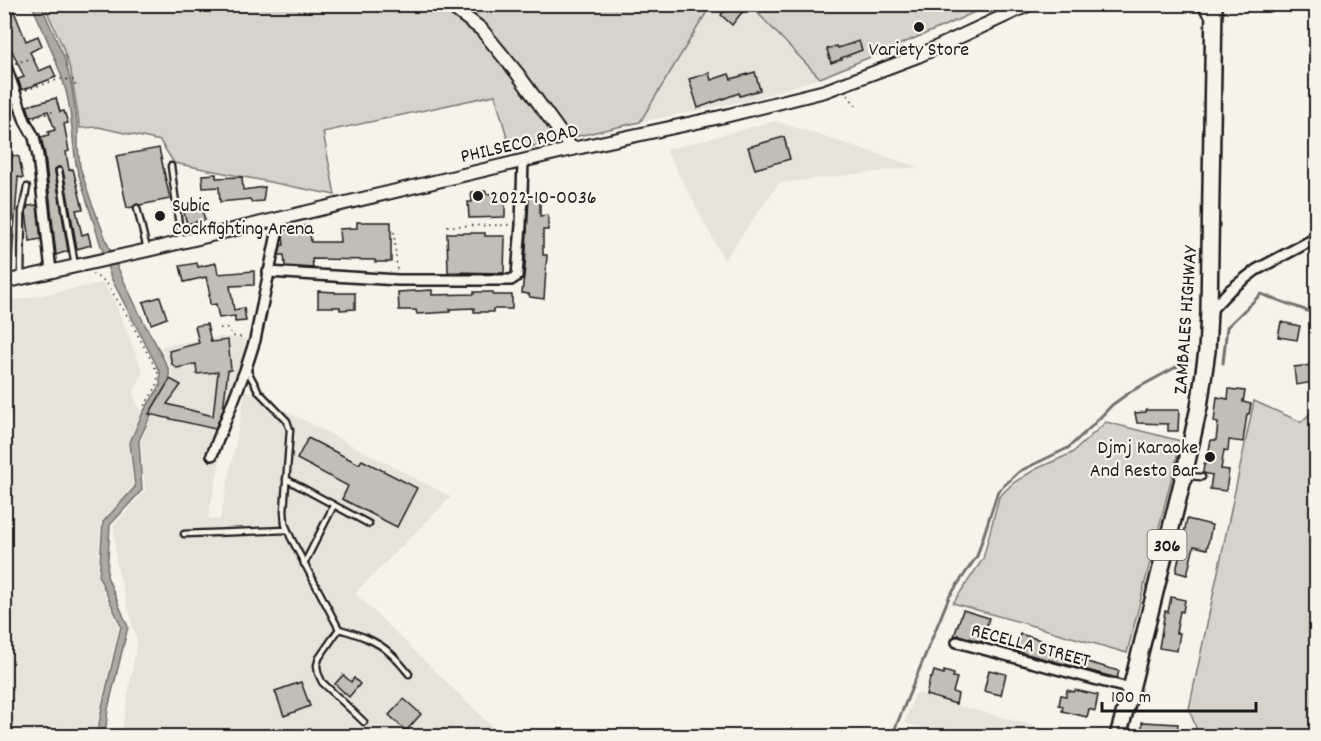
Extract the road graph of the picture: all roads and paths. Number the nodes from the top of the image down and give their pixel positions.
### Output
1 (448, 4) edge
2 (1030, 4) edge
3 (1202, 4) edge
4 (1216, 8) edge
5 (37, 57) dead end
6 (6, 63) edge
7 (841, 84) junction
8 (76, 88) dead end
9 (16, 93) junction
10 (857, 107) dead end
11 (56, 111) dead end
12 (25, 121) junction
13 (572, 149) junction
14 (523, 160) junction
15 (171, 166) dead end
16 (59, 171) dead end
17 (27, 188) dead end
18 (137, 208) dead end
19 (280, 219) junction
20 (521, 225) junction
21 (447, 226) dead end
22 (394, 232) dead end
23 (1317, 238) edge
24 (181, 242) junction
25 (148, 250) junction
26 (75, 266) junction
27 (51, 271) junction
28 (268, 272) junction
29 (21, 278) junction
30 (398, 280) junction
31 (4, 282) edge
32 (1209, 312) junction
33 (220, 328) dead end
34 (255, 340) junction
35 (246, 368) junction
36 (143, 408) dead end
37 (212, 455) dead end
38 (1184, 475) junction
39 (1202, 477) dead end
40 (286, 479) junction
41 (334, 505) junction
42 (369, 524) dead end
43 (287, 530) junction
44 (184, 534) dead end
45 (304, 564) junction
46 (339, 629) junction
47 (957, 642) dead end
48 (409, 674) dead end
49 (1131, 689) junction
50 (364, 722) dead end
51 (1118, 736) edge

1 - 13 street
2 - 7 street, PHILSECO ROAD
3 - 4 street
4 - 32 main road, ZAMBALES HIGHWAY / 306
5 - 6 path
6 - 9 street
7 - 10 path
7 - 13 street, PHILSECO ROAD
8 - 9 path
9 - 12 street
11 - 12 path
12 - 27 street
13 - 14 street, PHILSECO ROAD
14 - 19 street, PHILSECO ROAD
14 - 20 street
15 - 24 lane
16 - 26 lane
17 - 29 lane
18 - 25 lane
19 - 24 street, PHILSECO ROAD
19 - 28 street
20 - 21 path
20 - 30 street
22 - 30 path
23 - 32 street
24 - 25 street, PHILSECO ROAD
25 - 26 street, PHILSECO ROAD
26 - 27 street, PHILSECO ROAD
26 - 36 path
27 - 29 street, PHILSECO ROAD
28 - 30 street
28 - 34 street
29 - 31 street, PHILSECO ROAD
32 - 38 main road, ZAMBALES HIGHWAY / 306
33 - 34 path
34 - 35 street
35 - 37 street
35 - 40 lane
38 - 39 lane
38 - 49 main road, ZAMBALES HIGHWAY / 306
40 - 41 lane
40 - 43 lane
41 - 42 lane
41 - 45 lane
43 - 44 lane
43 - 45 lane
45 - 46 lane
46 - 48 lane
46 - 50 lane
47 - 49 street, RECELLA STREET
49 - 51 main road, ZAMBALES HIGHWAY / 306

